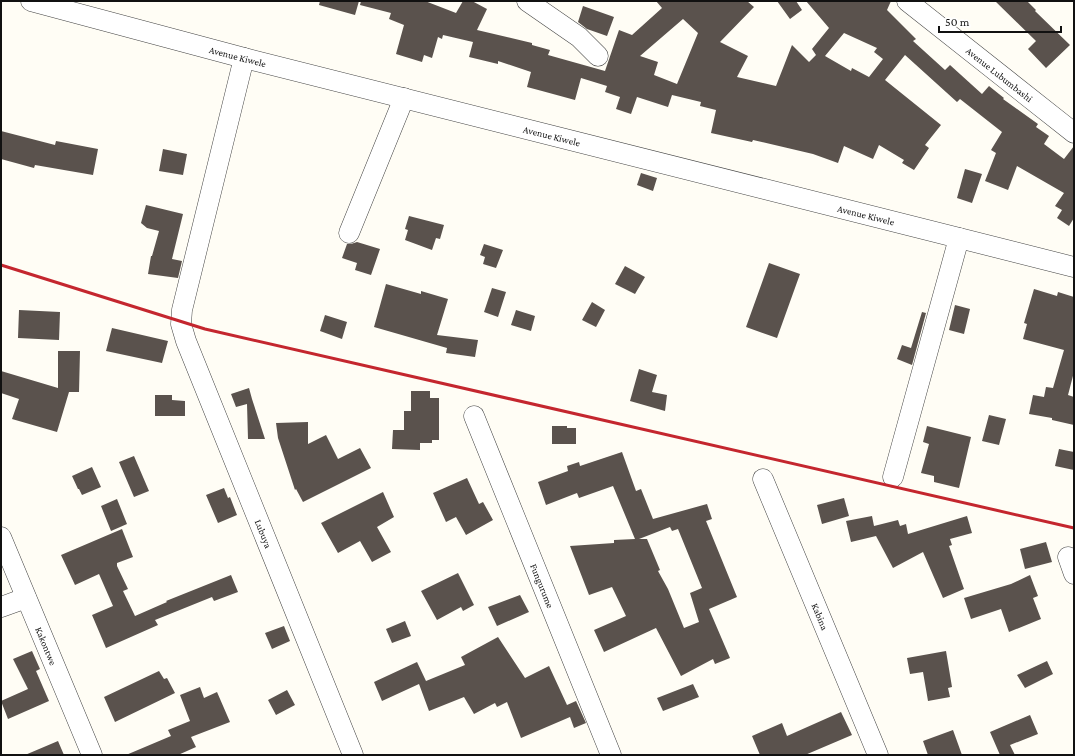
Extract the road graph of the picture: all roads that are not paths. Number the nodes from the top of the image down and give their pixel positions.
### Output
1 (31, 1) edge
2 (527, 1) edge
3 (907, 1) edge
4 (598, 56) dead end
5 (244, 58) junction
6 (404, 98) junction
7 (1074, 132) edge
8 (349, 233) dead end
9 (959, 238) junction
10 (1074, 267) edge
11 (474, 416) dead end
12 (893, 477) dead end
13 (763, 479) dead end
14 (1, 536) edge
15 (26, 598) junction
16 (1, 607) edge
17 (92, 755) edge
18 (352, 755) edge
19 (611, 755) edge
20 (878, 755) edge

1 - 5 street, Avenue Kiwele
2 - 4 street
3 - 7 street, Avenue Lubumbashi
5 - 6 street, Avenue Kiwele
5 - 18 street, Lubuya
6 - 8 street
6 - 9 street, Avenue Kiwele
9 - 10 street, Avenue Kiwele
9 - 12 street
11 - 19 street, Fungurume
13 - 20 street, Kabina
14 - 15 street, Kakontwe
15 - 16 street
15 - 17 street, Kakontwe

